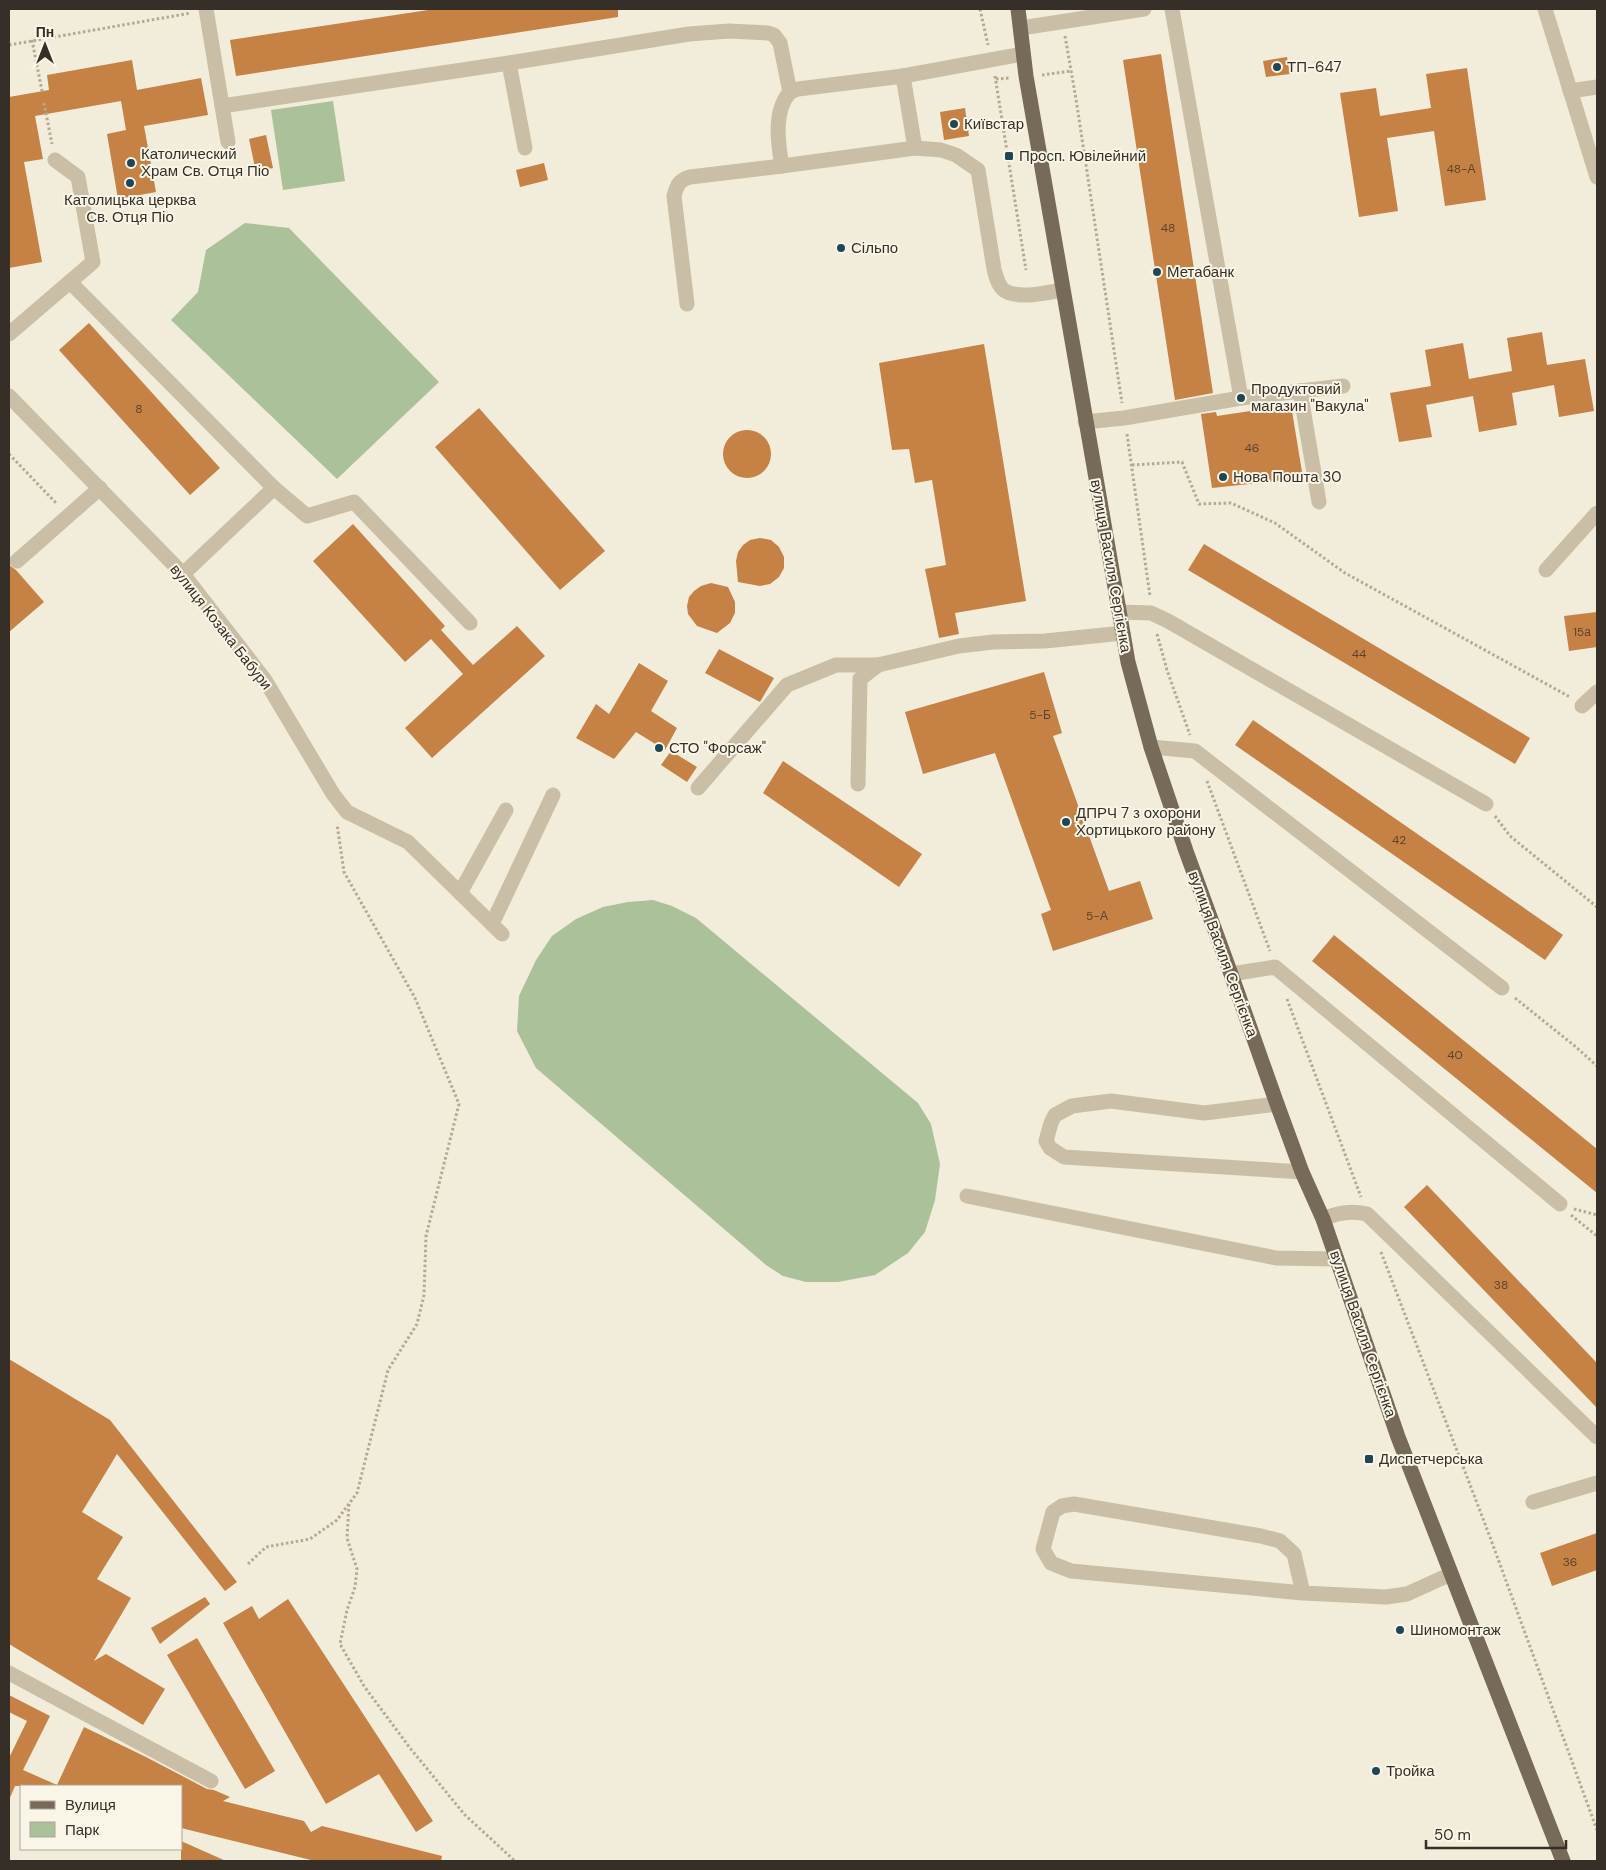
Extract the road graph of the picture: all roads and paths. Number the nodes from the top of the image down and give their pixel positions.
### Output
1 (980, 9) edge
2 (1018, 9) edge
3 (1144, 9) edge
4 (1172, 9) edge
5 (1545, 9) edge
6 (206, 10) edge
7 (1063, 21) junction
8 (1021, 28) junction
9 (32, 40) junction
10 (9, 45) edge
11 (1023, 54) junction
12 (992, 59) junction
13 (509, 63) junction
14 (903, 76) junction
15 (1597, 87) edge
16 (42, 91) dead end
17 (790, 92) junction
18 (1570, 92) junction
19 (44, 103) dead end
20 (222, 106) junction
21 (228, 142) dead end
22 (525, 148) dead end
23 (915, 148) junction
24 (55, 160) joint
25 (782, 166) junction
26 (1597, 177) edge
27 (1026, 270) dead end
28 (70, 282) junction
29 (1062, 290) junction
30 (687, 304) dead end
31 (9, 334) edge
32 (1343, 386) dead end
33 (1300, 391) junction
34 (9, 396) edge
35 (1241, 398) junction
36 (1124, 418) junction
37 (1085, 422) junction
38 (9, 454) edge
39 (1132, 465) junction
40 (100, 488) junction
41 (274, 488) junction
42 (1319, 502) dead end
43 (1597, 513) edge
44 (68, 516) junction
45 (17, 561) dead end
46 (1546, 570) dead end
47 (183, 574) junction
48 (1120, 612) junction
49 (1151, 613) junction
50 (470, 623) dead end
51 (1122, 633) junction
52 (878, 665) junction
53 (1597, 692) edge
54 (1577, 702) joint
55 (1151, 747) junction
56 (858, 784) dead end
57 (698, 788) dead end
58 (553, 795) dead end
59 (1486, 804) joint
60 (506, 810) dead end
61 (337, 823) dead end
62 (460, 893) junction
63 (1597, 907) edge
64 (1231, 974) junction
65 (1502, 988) joint
66 (1597, 1066) edge
67 (1277, 1104) junction
68 (1302, 1172) junction
69 (967, 1196) dead end
70 (1560, 1204) junction
71 (1597, 1214) edge
72 (1323, 1218) junction
73 (1597, 1236) edge
74 (1337, 1259) junction
75 (1597, 1437) edge
76 (1597, 1483) edge
77 (1533, 1502) dead end
78 (349, 1504) junction
79 (248, 1564) dead end
80 (1451, 1574) junction
81 (1303, 1593) junction
82 (9, 1673) edge
83 (210, 1781) dead end
84 (515, 1861) edge
85 (1563, 1861) edge

1 - 12 path
2 - 8 main road, вулиця Василя Сергієнка
3 - 7 street
4 - 35 street
5 - 18 street
6 - 9 path
6 - 20 street
7 - 8 street
7 - 36 path
8 - 11 main road, вулиця Василя Сергієнка
9 - 10 path
9 - 16 path
11 - 12 street
11 - 29 main road, вулиця Василя Сергієнка
12 - 14 street
12 - 27 path
13 - 17 street
13 - 20 street
13 - 22 street
14 - 17 street
14 - 23 street
15 - 18 street
17 - 25 street
18 - 26 street
19 - 24 path
20 - 21 street
23 - 25 street
23 - 29 street
24 - 28 street
25 - 30 street
28 - 31 street
28 - 41 street
29 - 37 main road, вулиця Василя Сергієнка
32 - 33 street
33 - 35 street
33 - 42 street
34 - 40 street, вулиця Козака Бабури
35 - 36 street
36 - 37 street
36 - 39 path
37 - 48 main road, вулиця Василя Сергієнка
38 - 44 path
39 - 49 path
39 - 54 path
40 - 44 street
40 - 47 street, вулиця Козака Бабури
41 - 47 street
41 - 50 street
43 - 46 street
44 - 45 street
47 - 62 street, вулиця Козака Бабури
48 - 49 street
48 - 51 main road, вулиця Василя Сергієнка
49 - 59 street
51 - 52 street
51 - 55 main road, вулиця Василя Сергієнка
52 - 56 street
52 - 57 street
53 - 54 street
55 - 64 main road, вулиця Василя Сергієнка
55 - 65 street
58 - 62 street
59 - 63 path
60 - 62 street
61 - 78 path
64 - 67 main road, вулиця Василя Сергієнка
64 - 70 street
65 - 66 path
67 - 68 main road, вулиця Василя Сергієнка
67 - 68 street
68 - 72 main road, вулиця Василя Сергієнка
69 - 74 street
70 - 71 path
70 - 73 path
72 - 74 main road, вулиця Василя Сергієнка
72 - 75 street
74 - 80 main road, вулиця Василя Сергієнка
76 - 77 street
78 - 79 path
78 - 84 path
80 - 81 street
80 - 85 main road, вулиця Василя Сергієнка
81 - 81 street
82 - 83 street

